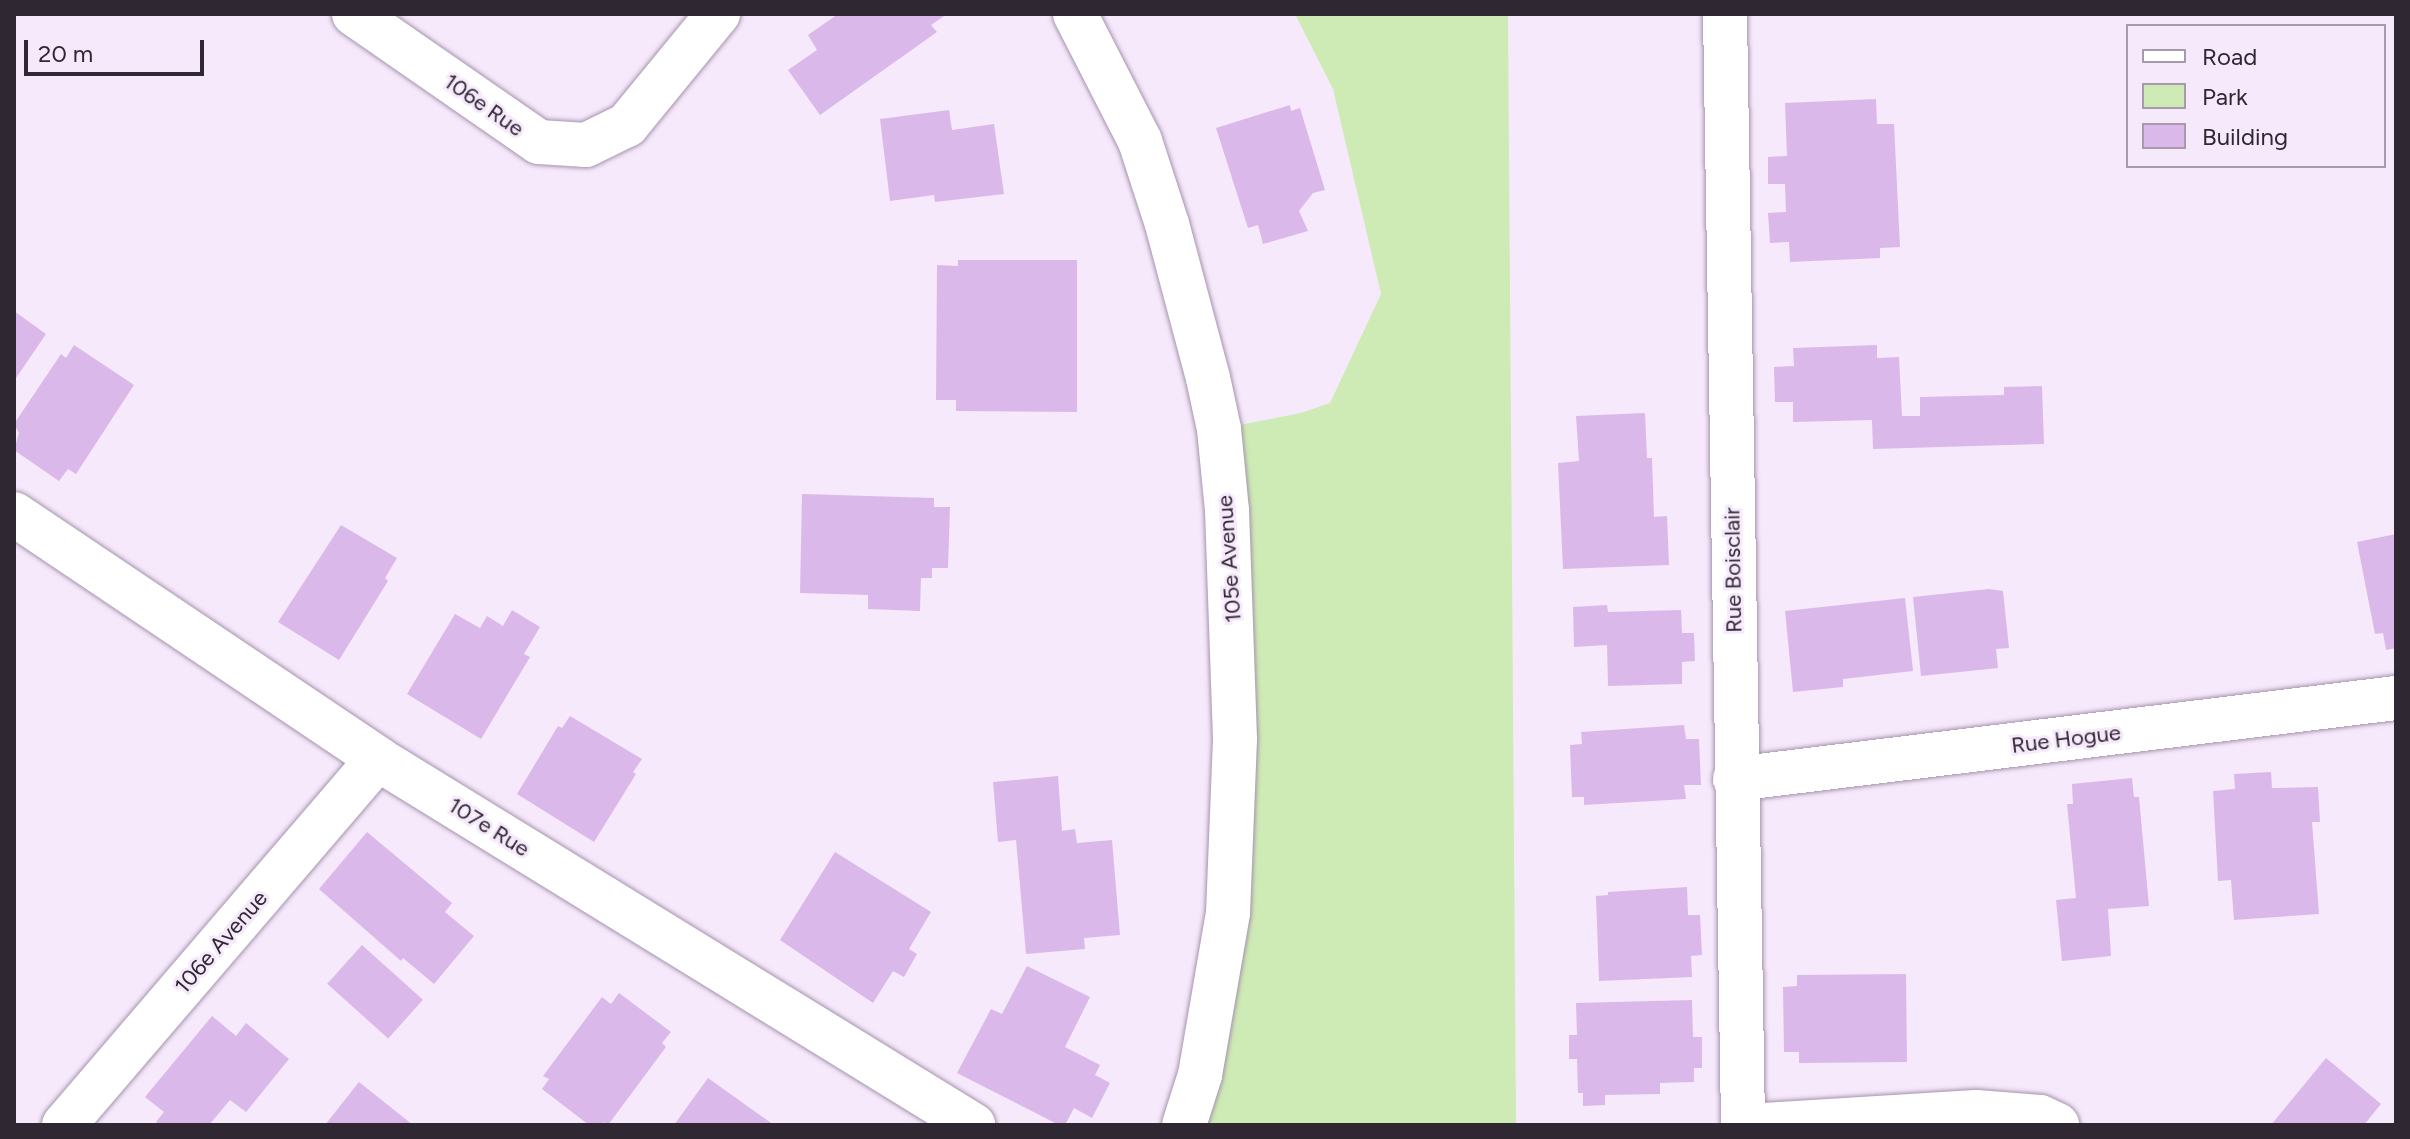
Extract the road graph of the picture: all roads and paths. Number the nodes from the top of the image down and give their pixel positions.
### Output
1 (354, 14) edge
2 (718, 14) edge
3 (1075, 14) edge
4 (1725, 14) edge
5 (14, 514) edge
6 (2396, 698) edge
7 (378, 759) junction
8 (1735, 779) junction
9 (70, 1123) edge
10 (973, 1125) edge
11 (1184, 1125) edge
12 (1743, 1125) edge
13 (1764, 1125) edge
14 (2057, 1125) edge

1 - 2 street, 106e Rue
3 - 11 street, 105e Avenue
4 - 8 street, Rue Boisclair
5 - 7 street, 107e Rue
6 - 8 street, Rue Hogue
7 - 9 street, 106e Avenue
7 - 10 street, 107e Rue
8 - 12 street, Rue Boisclair
13 - 14 street

